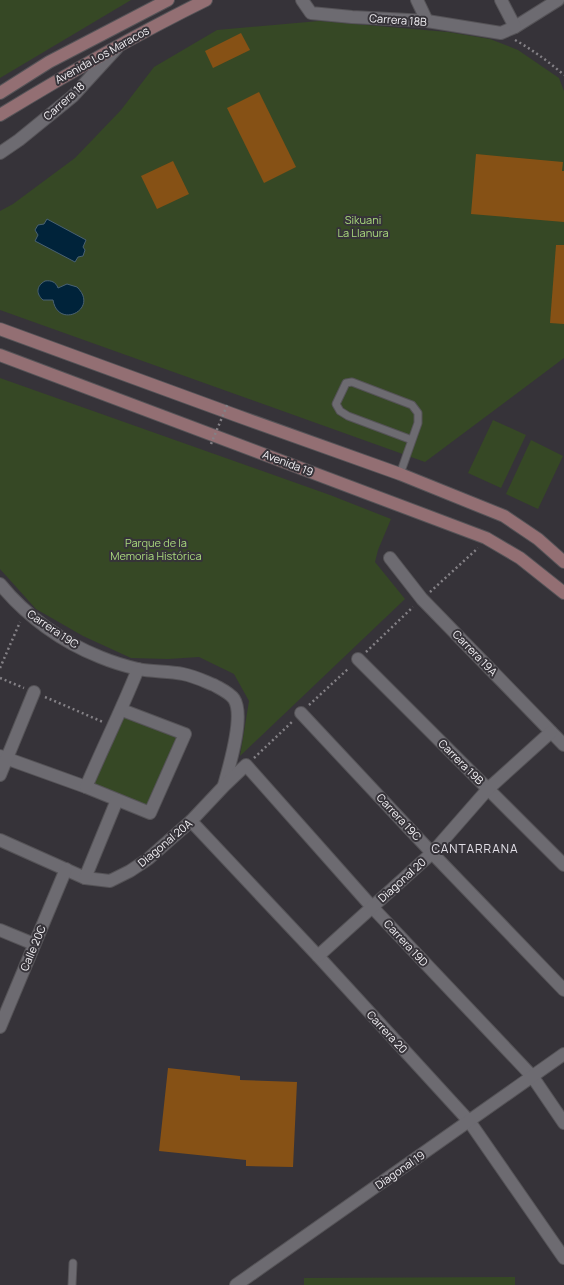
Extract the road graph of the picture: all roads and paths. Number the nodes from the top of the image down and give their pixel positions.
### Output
1 (168, 0) edge
2 (206, 0) edge
3 (302, 0) edge
4 (417, 0) edge
5 (501, 0) edge
6 (558, 0) edge
7 (148, 5) edge
8 (427, 21) junction
9 (515, 27) junction
10 (501, 33) junction
11 (122, 43) junction
12 (564, 76) edge
13 (0, 93) edge
14 (0, 115) edge
15 (0, 153) edge
16 (0, 329) edge
17 (0, 355) edge
18 (228, 403) dead end
19 (412, 440) junction
20 (211, 444) dead end
21 (400, 474) junction
22 (390, 558) dead end
23 (564, 562) edge
24 (0, 584) edge
25 (564, 593) edge
26 (25, 610) junction
27 (358, 659) dead end
28 (0, 668) edge
29 (138, 669) junction
30 (0, 678) edge
31 (34, 692) junction
32 (122, 710) junction
33 (301, 713) dead end
34 (112, 726) junction
35 (551, 732) junction
36 (564, 745) edge
37 (3, 757) edge
38 (246, 765) joint
39 (0, 775) edge
40 (224, 786) junction
41 (86, 787) junction
42 (488, 789) junction
43 (117, 800) junction
44 (191, 821) junction
45 (0, 840) edge
46 (432, 853) junction
47 (564, 865) edge
48 (66, 868) junction
49 (85, 878) junction
50 (372, 907) junction
51 (0, 930) edge
52 (34, 944) junction
53 (318, 956) junction
54 (564, 990) edge
55 (4, 1009) edge
56 (0, 1027) edge
57 (564, 1054) edge
58 (532, 1076) junction
59 (469, 1121) junction
60 (564, 1123) edge
61 (564, 1258) edge
62 (73, 1263) dead end
63 (72, 1285) edge
64 (236, 1285) edge

1 - 7 main road, Avenida Los Maracos
2 - 11 main road, Avenida Los Maracos
3 - 8 street, Carrera 18B
4 - 8 street
5 - 9 street
6 - 9 street
7 - 13 main road, Avenida Los Maracos
8 - 10 street, Carrera 18B
9 - 10 street
10 - 12 path
11 - 14 main road, Avenida Los Maracos
11 - 15 street, Carrera 18
16 - 21 main road
17 - 25 main road, Avenida 19
18 - 20 path, bridge
19 - 19 lane
19 - 21 lane
21 - 23 main road
22 - 35 street, Carrera 19A
24 - 26 street, Carrera 19C
26 - 28 path
26 - 29 street, Carrera 19C
27 - 42 street, Carrera 19B
29 - 32 street
29 - 40 street, Carrera 19C
30 - 31 path
31 - 34 path
31 - 37 street
32 - 34 street
32 - 43 street
33 - 46 street, Carrera 19C
34 - 41 street
35 - 36 street, Carrera 19A
35 - 42 street, Diagonal 20
37 - 39 street
37 - 41 street
38 - 40 street, Diagonal 20A
38 - 50 street, Carrera 19D
40 - 44 street, Diagonal 20A
41 - 43 street
42 - 46 street, Diagonal 20
42 - 47 street, Carrera 19B
43 - 49 street
44 - 49 street, Diagonal 20A
44 - 53 street, Carrera 20
45 - 48 street, Diagonal 20A
46 - 50 street, Diagonal 20
46 - 54 street, Carrera 19C
48 - 49 street, Diagonal 20A
48 - 52 street, Calle 20C
50 - 53 street, Diagonal 20
50 - 58 street, Carrera 19D
51 - 52 street
52 - 55 street, Calle 20C
53 - 59 street, Carrera 20
55 - 56 street, Calle 20C
57 - 58 street, Diagonal 19
58 - 59 street, Diagonal 19
58 - 60 street, Carrera 19D
59 - 61 street, Carrera 20
59 - 64 street, Diagonal 19
62 - 63 lane

